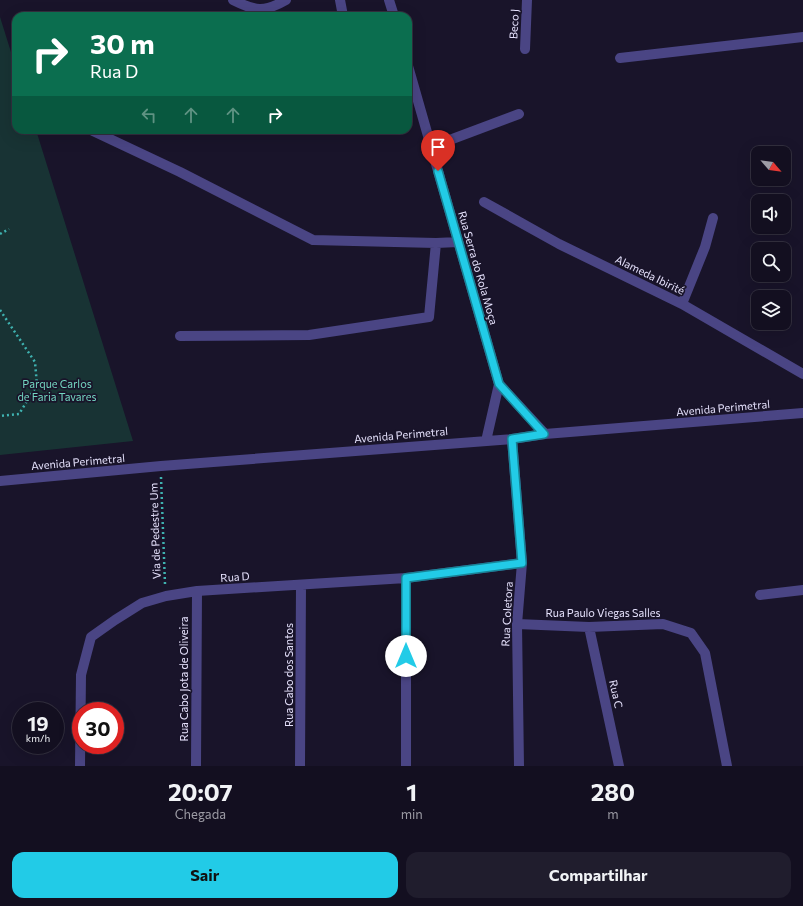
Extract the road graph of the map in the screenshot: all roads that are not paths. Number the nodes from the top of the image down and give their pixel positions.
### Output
1 (233, 0) edge
2 (286, 0) edge
3 (389, 0) edge
4 (528, 0) edge
5 (393, 12) edge
6 (803, 37) edge
7 (525, 49) dead end
8 (620, 58) dead end
9 (412, 80) edge
10 (519, 114) dead end
11 (99, 134) edge
12 (431, 147) junction
13 (484, 202) dead end
14 (713, 218) dead end
15 (458, 242) junction
16 (436, 243) junction
17 (682, 304) junction
18 (180, 336) dead end
19 (803, 374) edge
20 (499, 384) junction
21 (803, 413) edge
22 (544, 434) junction
23 (512, 439) junction
24 (486, 441) junction
25 (0, 481) edge
26 (522, 563) junction
27 (406, 578) junction
28 (301, 585) junction
29 (803, 590) edge
30 (196, 591) junction
31 (760, 595) dead end
32 (517, 624) junction
33 (589, 627) junction
34 (80, 766) edge
35 (196, 766) edge
36 (300, 766) edge
37 (406, 766) edge
38 (519, 766) edge
39 (620, 766) edge
40 (727, 766) edge

1 - 2 street
3 - 5 street
4 - 7 street, Beco J
6 - 8 street
9 - 12 street, Rua Serra do Rola Moça
10 - 12 street
11 - 16 street
12 - 15 street, Rua Serra do Rola Moça
13 - 17 street, Alameda Ibirité
14 - 17 street
15 - 16 street
15 - 20 street, Rua Serra do Rola Moça
16 - 18 street
17 - 19 street, Alameda Ibirité
20 - 22 street, Rua Serra do Rola Moça
20 - 24 street, Rua Serra do Rola Moça
21 - 22 street, Avenida Perimetral
22 - 23 street, Avenida Perimetral
23 - 24 street, Avenida Perimetral
23 - 26 street, Rua Coletora
24 - 25 street, Avenida Perimetral
26 - 27 street, Rua D
26 - 32 street, Rua Coletora
27 - 28 street, Rua D
27 - 37 street
28 - 30 street, Rua D
28 - 36 street, Rua Cabo dos Santos
29 - 31 street
30 - 34 street, Rua D
30 - 35 street, Rua Cabo Jota de Oliveira
32 - 33 street, Rua Paulo Viegas Salles
32 - 38 street, Rua Coletora
33 - 39 street, Rua C
33 - 40 street, Rua Paulo Viegas Salles

